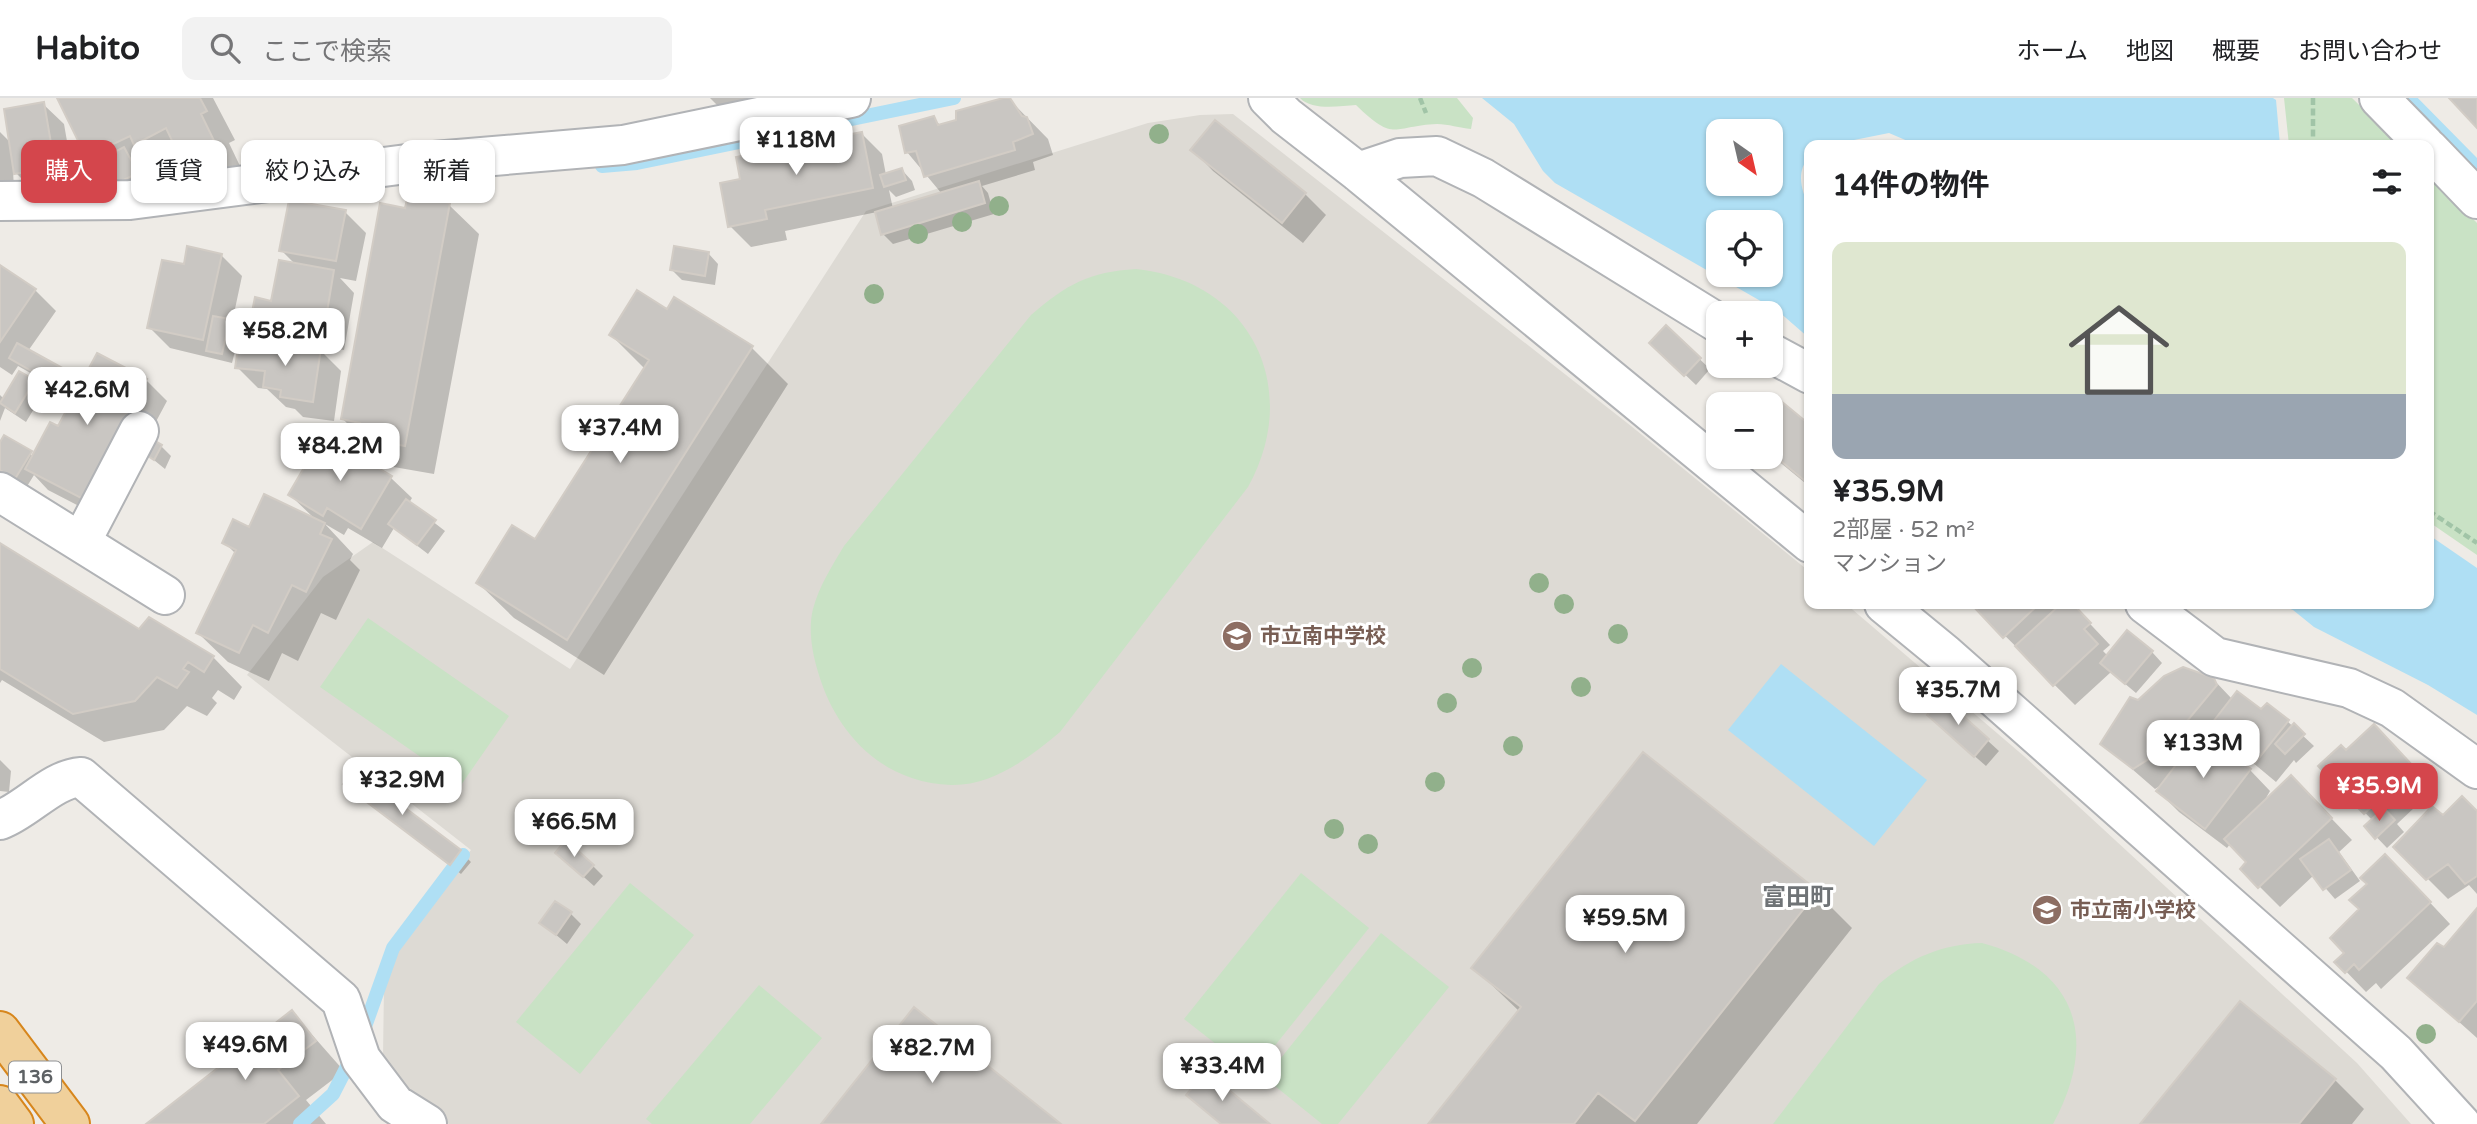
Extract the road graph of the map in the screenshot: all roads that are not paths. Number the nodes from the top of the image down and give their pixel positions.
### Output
1 (851, 98) edge
2 (1268, 98) edge
3 (2383, 99) edge
4 (2420, 140) edge
5 (2434, 154) edge
6 (1358, 172) junction
7 (2477, 199) edge
8 (0, 201) edge
9 (1706, 316) edge
10 (1783, 359) edge
11 (1804, 371) edge
12 (139, 431) dead end
13 (0, 492) edge
14 (1804, 538) edge
15 (81, 542) junction
16 (165, 595) dead end
17 (1890, 609) edge
18 (2152, 609) edge
19 (2477, 769) edge
20 (0, 820) edge
21 (3, 1042) edge
22 (0, 1105) edge
23 (14, 1124) edge
24 (70, 1124) edge
25 (427, 1124) edge
26 (2461, 1124) edge

1 - 8 street
2 - 6 street
3 - 4 street
5 - 7 street
6 - 9 street
6 - 14 street
10 - 11 street
12 - 15 street
13 - 15 street
15 - 16 street
17 - 26 street
18 - 19 street
20 - 25 street
21 - 24 highway, 136
22 - 23 highway, 136

